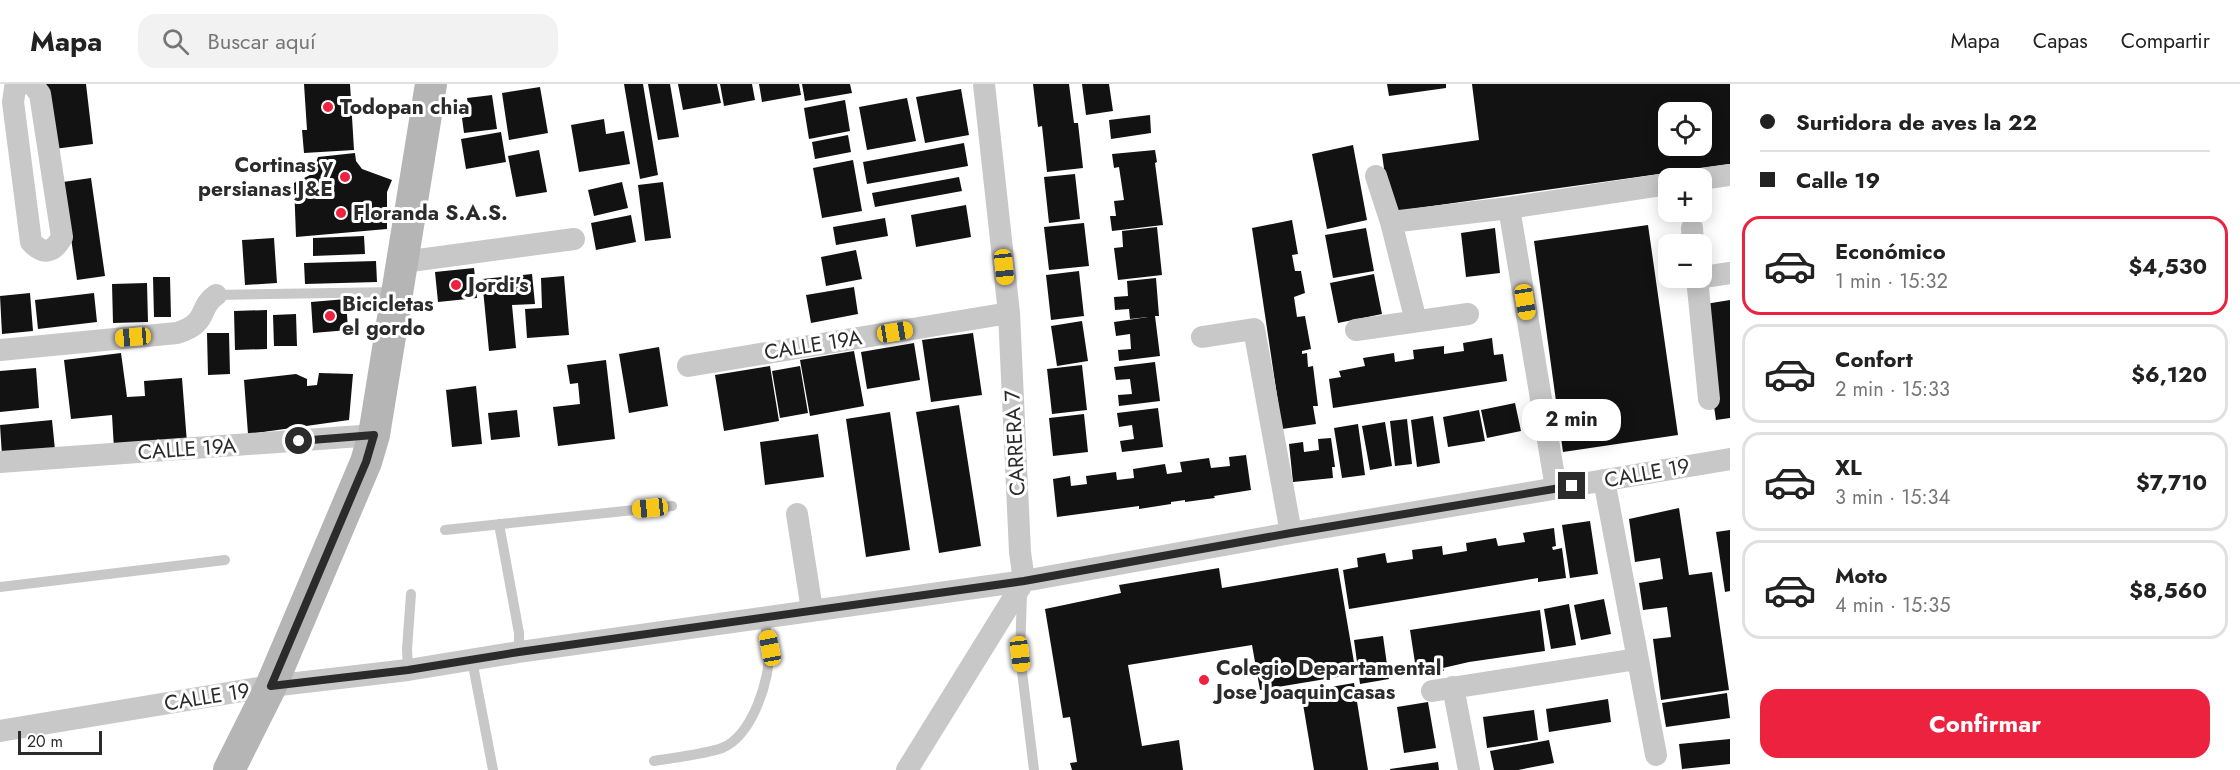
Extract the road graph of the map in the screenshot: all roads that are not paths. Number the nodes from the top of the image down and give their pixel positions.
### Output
1 (22, 84) edge
2 (32, 84) edge
3 (431, 84) edge
4 (984, 84) edge
5 (1730, 175) edge
6 (1376, 176) dead end
7 (1712, 177) edge
8 (1658, 186) edge
9 (1509, 208) junction
10 (1391, 222) junction
11 (574, 239) dead end
12 (1730, 273) edge
13 (1712, 276) edge
14 (401, 277) junction
15 (1698, 288) edge
16 (216, 295) joint
17 (1009, 313) junction
18 (1468, 314) dead end
19 (1416, 321) junction
20 (1356, 330) dead end
21 (1202, 337) dead end
22 (0, 350) edge
23 (688, 366) dead end
24 (1709, 399) dead end
25 (374, 435) junction
26 (1730, 459) edge
27 (0, 462) edge
28 (1604, 480) junction
29 (1556, 488) junction
30 (672, 506) dead end
31 (796, 514) dead end
32 (499, 524) junction
33 (445, 530) dead end
34 (1291, 533) junction
35 (225, 560) dead end
36 (1024, 581) junction
37 (0, 587) edge
38 (411, 594) dead end
39 (812, 610) junction
40 (763, 617) junction
41 (519, 652) junction
42 (1638, 659) junction
43 (471, 660) junction
44 (408, 670) junction
45 (271, 686) junction
46 (0, 731) edge
47 (1656, 755) dead end
48 (654, 761) dead end
49 (229, 770) edge
50 (493, 770) edge
51 (907, 770) edge
52 (1034, 770) edge
53 (1469, 770) edge

1 - 2 street
3 - 14 main road
4 - 17 street, CARRERA 7
5 - 7 street
6 - 10 street
8 - 9 street
9 - 10 street
9 - 29 street
10 - 19 street
11 - 14 street
12 - 13 street
14 - 16 lane
14 - 25 main road
15 - 24 street
16 - 22 street
17 - 23 street, CALLE 19A
17 - 36 street, CARRERA 7
18 - 19 street
19 - 20 street
21 - 34 street
25 - 27 street, CALLE 19A
25 - 45 main road
26 - 28 street, CALLE 19
28 - 29 street, CALLE 19
28 - 42 street
29 - 34 street, CALLE 19
30 - 32 lane
31 - 39 street
32 - 33 lane
32 - 41 lane
34 - 36 street, CALLE 19
35 - 37 lane
36 - 39 street, CALLE 19
36 - 51 street
36 - 52 lane
38 - 44 lane
39 - 40 street, CALLE 19
40 - 41 street, CALLE 19
40 - 48 lane
41 - 43 street, CALLE 19
42 - 47 street
42 - 53 street
43 - 44 street, CALLE 19
43 - 50 lane
44 - 45 street, CALLE 19
45 - 46 street, CALLE 19
45 - 49 main road

